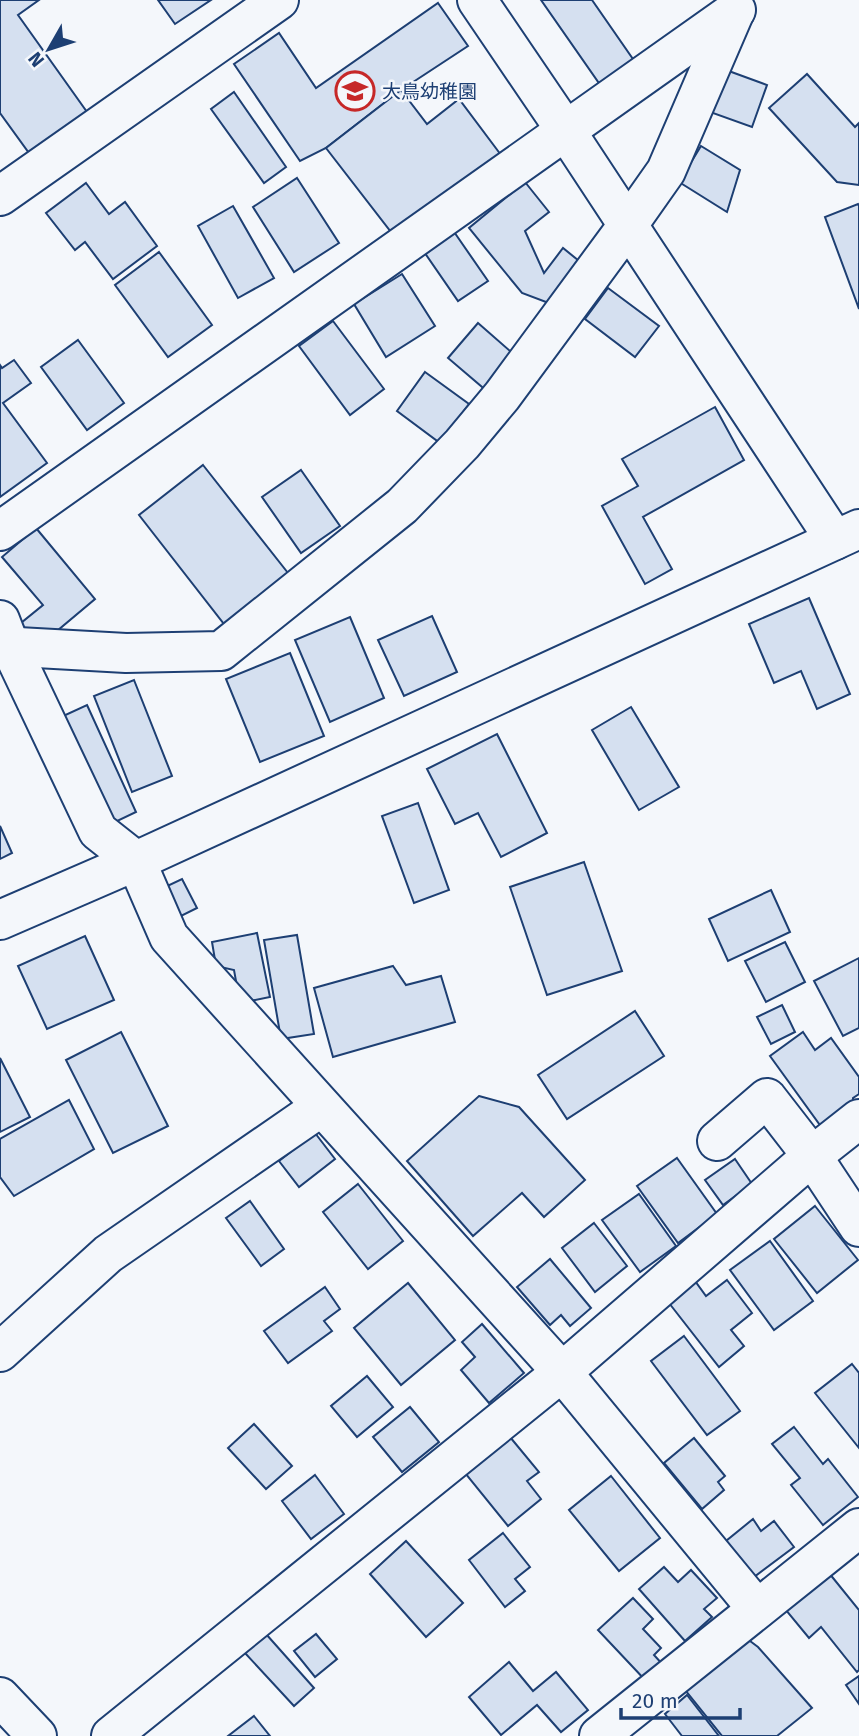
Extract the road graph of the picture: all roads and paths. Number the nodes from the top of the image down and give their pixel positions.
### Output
1 (279, 0) edge
2 (477, 0) edge
3 (739, 5) edge
4 (566, 131) junction
5 (0, 196) edge
6 (628, 225) junction
7 (0, 531) edge
8 (847, 534) edge
9 (3, 637) edge
10 (136, 860) junction
11 (0, 920) edge
12 (321, 1107) junction
13 (859, 1119) edge
14 (717, 1141) dead end
15 (811, 1156) junction
16 (859, 1227) edge
17 (0, 1352) edge
18 (562, 1372) junction
19 (859, 1528) edge
20 (757, 1609) junction
21 (0, 1697) edge
22 (37, 1736) edge
23 (111, 1736) edge
24 (599, 1736) edge

1 - 5 street
2 - 4 street
3 - 4 street
3 - 6 street
4 - 6 street
4 - 7 street
6 - 8 street
6 - 9 street
8 - 10 street
9 - 10 street
10 - 11 street
10 - 12 street
12 - 17 street
12 - 18 street
13 - 15 street
14 - 15 street
15 - 16 street
15 - 18 street
18 - 20 street
18 - 23 street
19 - 20 street
20 - 24 street
21 - 22 street

